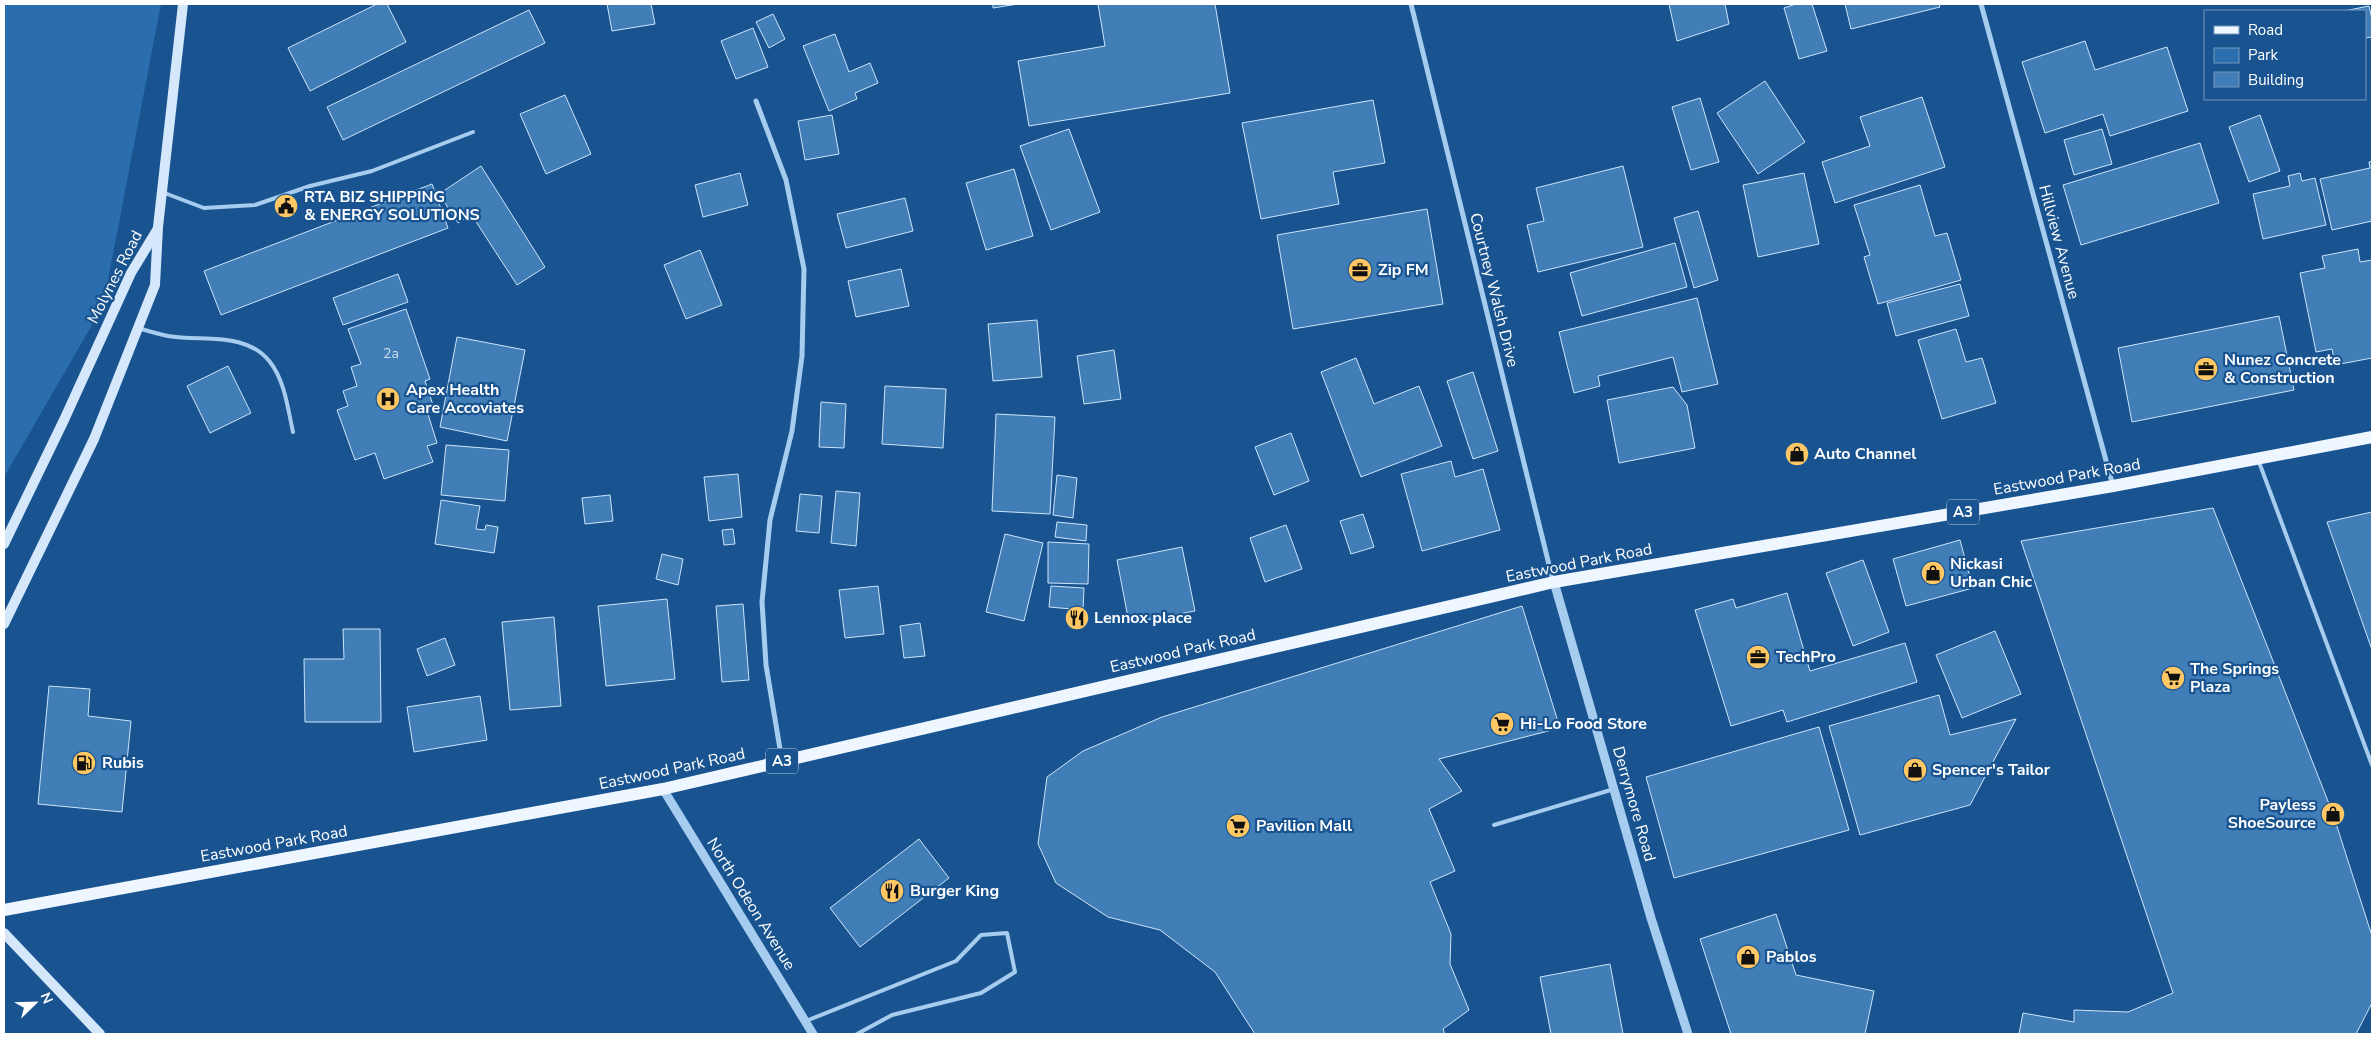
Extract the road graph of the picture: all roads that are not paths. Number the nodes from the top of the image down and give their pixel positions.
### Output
1 (183, 4) edge
2 (1411, 4) edge
3 (1981, 4) edge
4 (756, 101) dead end
5 (473, 132) dead end
6 (162, 192) junction
7 (158, 227) junction
8 (138, 328) junction
9 (293, 432) dead end
10 (2372, 437) edge
11 (2257, 457) junction
12 (2113, 486) junction
13 (4, 544) edge
14 (1554, 582) junction
15 (4, 624) edge
16 (782, 761) junction
17 (2372, 765) edge
18 (663, 789) junction
19 (1614, 789) junction
20 (1494, 825) dead end
21 (4, 910) edge
22 (4, 933) edge
23 (805, 1021) junction
24 (100, 1034) edge
25 (814, 1034) edge
26 (857, 1034) edge
27 (1688, 1034) edge

1 - 6 main road, Molynes Road
2 - 14 street, Courtney Walsh Drive
3 - 12 street, Hillview Avenue
4 - 16 street
5 - 6 lane
6 - 7 main road, Molynes Road
7 - 8 main road
7 - 13 main road, Molynes Road
8 - 9 lane
8 - 15 main road
10 - 11 main road, Eastwood Park Road / A3
11 - 12 main road, Eastwood Park Road / A3
11 - 17 lane
12 - 14 main road, Eastwood Park Road / A3
14 - 16 main road, Eastwood Park Road / A3
14 - 19 street, Derrymore Road
16 - 18 main road, Eastwood Park Road / A3
18 - 21 main road, Eastwood Park Road / A3
18 - 23 street, North Odeon Avenue
19 - 20 lane
19 - 27 street, Derrymore Road
22 - 24 main road
23 - 25 street, North Odeon Avenue
23 - 26 lane

